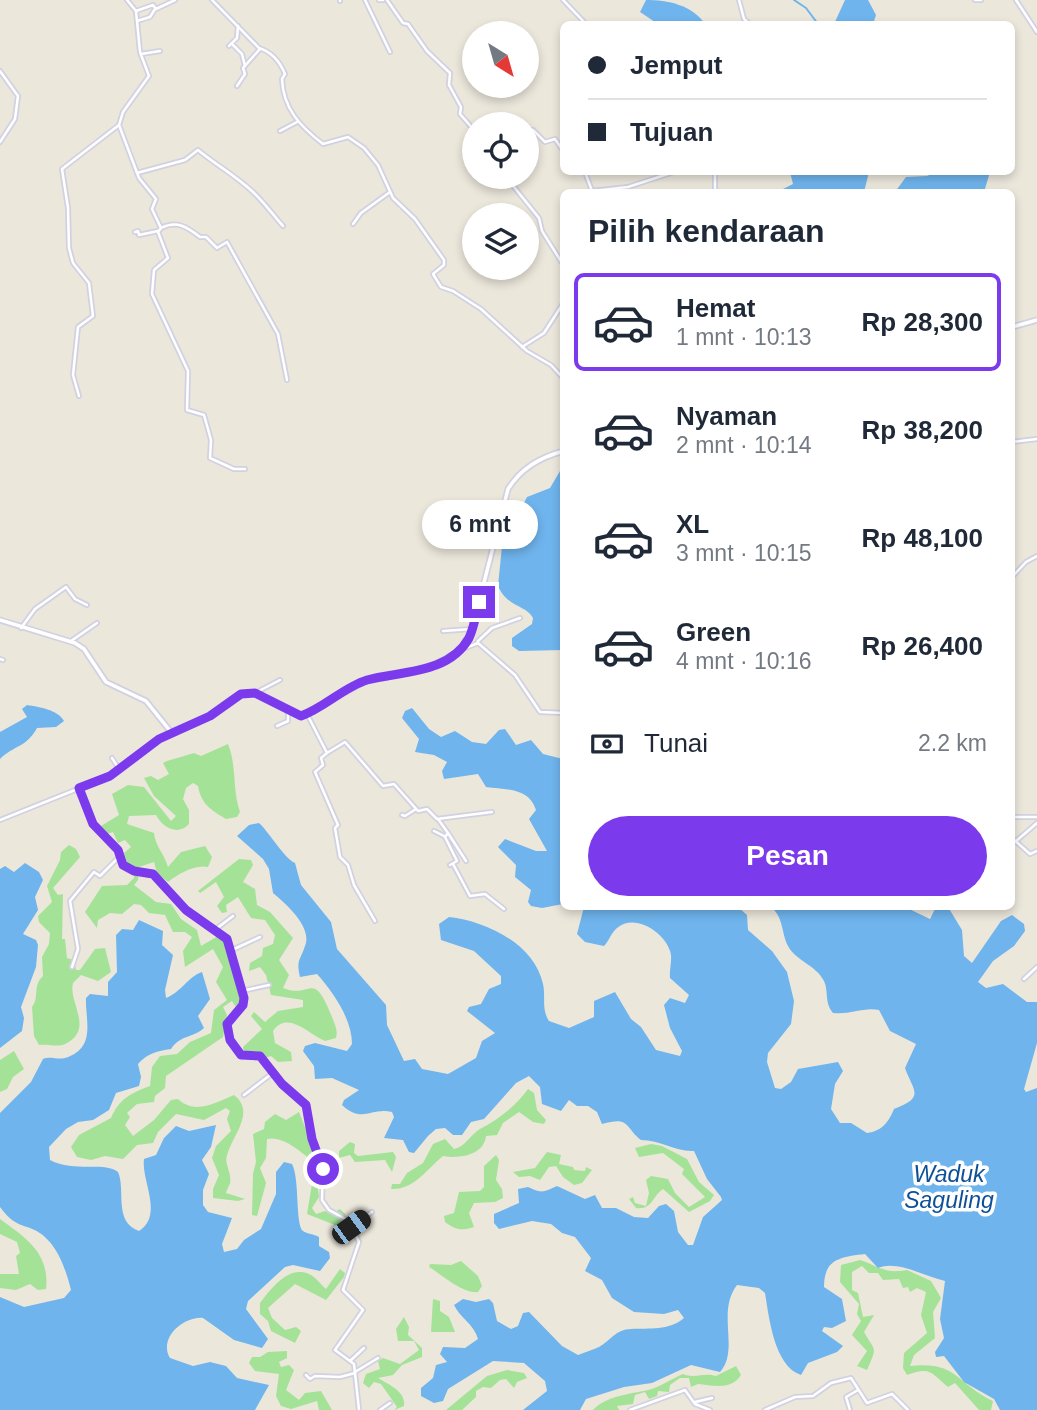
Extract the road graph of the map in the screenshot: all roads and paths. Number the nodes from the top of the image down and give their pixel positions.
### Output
1 (127, 0) edge
2 (175, 0) edge
3 (365, 0) edge
4 (383, 0) edge
5 (563, 0) edge
6 (739, 0) edge
7 (975, 0) edge
8 (981, 0) edge
9 (1016, 0) edge
10 (214, 1) edge
11 (155, 9) junction
12 (136, 11) junction
13 (137, 21) junction
14 (583, 21) edge
15 (746, 21) edge
16 (237, 26) junction
17 (1035, 26) edge
18 (1037, 32) edge
19 (260, 48) junction
20 (160, 51) dead end
21 (390, 52) dead end
22 (141, 54) junction
23 (245, 66) junction
24 (0, 71) edge
25 (237, 86) dead end
26 (462, 116) edge
27 (297, 122) junction
28 (119, 125) junction
29 (280, 131) dead end
30 (539, 136) edge
31 (0, 142) edge
32 (560, 146) edge
33 (222, 170) junction
34 (137, 173) junction
35 (219, 175) dead end
36 (665, 175) edge
37 (516, 189) edge
38 (611, 189) edge
39 (390, 192) junction
40 (353, 224) dead end
41 (283, 226) dead end
42 (159, 230) junction
43 (135, 232) dead end
44 (560, 260) edge
45 (560, 309) edge
46 (1037, 320) edge
47 (1015, 326) edge
48 (522, 346) junction
49 (560, 376) edge
50 (287, 380) dead end
51 (79, 396) dead end
52 (1037, 439) edge
53 (1015, 442) edge
54 (560, 453) edge
55 (245, 468) dead end
56 (1037, 556) edge
57 (1015, 574) edge
58 (87, 605) dead end
59 (520, 618) dead end
60 (0, 620) edge
61 (97, 623) dead end
62 (21, 628) junction
63 (472, 629) junction
64 (443, 631) dead end
65 (71, 641) junction
66 (477, 642) junction
67 (460, 650) junction
68 (280, 680) dead end
69 (255, 693) junction
70 (288, 712) junction
71 (560, 713) edge
72 (307, 714) junction
73 (277, 726) dead end
74 (171, 732) junction
75 (327, 752) junction
76 (112, 758) dead end
77 (119, 769) junction
78 (79, 788) junction
79 (416, 809) junction
80 (492, 812) dead end
81 (402, 815) dead end
82 (1015, 817) edge
83 (1037, 817) edge
84 (438, 819) junction
85 (0, 820) edge
86 (1037, 823) edge
87 (434, 831) dead end
88 (447, 835) junction
89 (1015, 842) joint
90 (1037, 851) edge
91 (120, 856) junction
92 (454, 863) junction
93 (504, 909) dead end
94 (233, 916) dead end
95 (374, 921) dead end
96 (216, 929) junction
97 (260, 937) dead end
98 (232, 950) junction
99 (72, 967) dead end
100 (1037, 967) edge
101 (1024, 979) dead end
102 (269, 985) dead end
103 (242, 991) junction
104 (274, 1072) junction
105 (244, 1095) dead end
106 (372, 1212) dead end
107 (351, 1227) junction
108 (364, 1348) dead end
109 (378, 1358) dead end
110 (350, 1361) junction
111 (355, 1373) junction
112 (306, 1375) dead end
113 (859, 1390) junction
114 (712, 1398) dead end
115 (694, 1402) junction
116 (390, 1403) dead end
117 (644, 1405) junction
118 (359, 1410) edge
119 (380, 1410) edge
120 (630, 1410) edge
121 (645, 1410) edge
122 (710, 1410) edge
123 (765, 1410) edge
124 (850, 1410) edge
125 (908, 1410) edge

1 - 12 street
2 - 11 street
3 - 21 street
4 - 26 street
5 - 14 street
6 - 15 street
7 - 8 street
9 - 17 street
10 - 16 street
11 - 12 street
11 - 13 street
12 - 13 street
13 - 22 street
16 - 19 street
16 - 23 street
17 - 18 street
19 - 23 street
19 - 27 street
20 - 22 street
22 - 28 street
23 - 25 street
24 - 31 street
27 - 29 street
27 - 39 street
28 - 34 street
28 - 51 street
30 - 32 street
33 - 34 street
33 - 35 street
33 - 41 street
34 - 42 street
36 - 38 street
37 - 44 street
39 - 40 street
39 - 48 street
42 - 43 street
42 - 50 street
42 - 55 street
45 - 48 street
46 - 47 main road
48 - 49 street
52 - 53 street
54 - 63 main road
56 - 57 street
58 - 62 street
59 - 66 street
60 - 62 main road
61 - 65 street
62 - 65 main road
63 - 64 street
63 - 67 main road
65 - 74 main road
66 - 67 street
66 - 71 street
67 - 72 main road
68 - 69 street
69 - 70 main road
69 - 74 main road
70 - 72 main road
70 - 73 street
72 - 75 street
74 - 77 street
75 - 79 street
75 - 95 street
76 - 77 street
77 - 78 street
78 - 85 street
78 - 91 street
79 - 81 street
79 - 84 street
80 - 84 street
82 - 83 street
84 - 88 street
86 - 89 street
87 - 88 street
88 - 92 street
88 - 92 street
89 - 90 street
91 - 96 street
91 - 99 street
92 - 93 street
94 - 96 street
96 - 98 street
97 - 98 street
98 - 103 street
100 - 101 street
102 - 103 street
103 - 104 street
104 - 105 street
104 - 107 street
106 - 107 street
107 - 110 street
108 - 110 street
109 - 111 street
110 - 111 street
111 - 112 street
111 - 118 street
113 - 123 street
113 - 124 street
113 - 125 street
114 - 115 street
115 - 117 street
115 - 122 street
116 - 119 street
117 - 120 street
117 - 121 street

